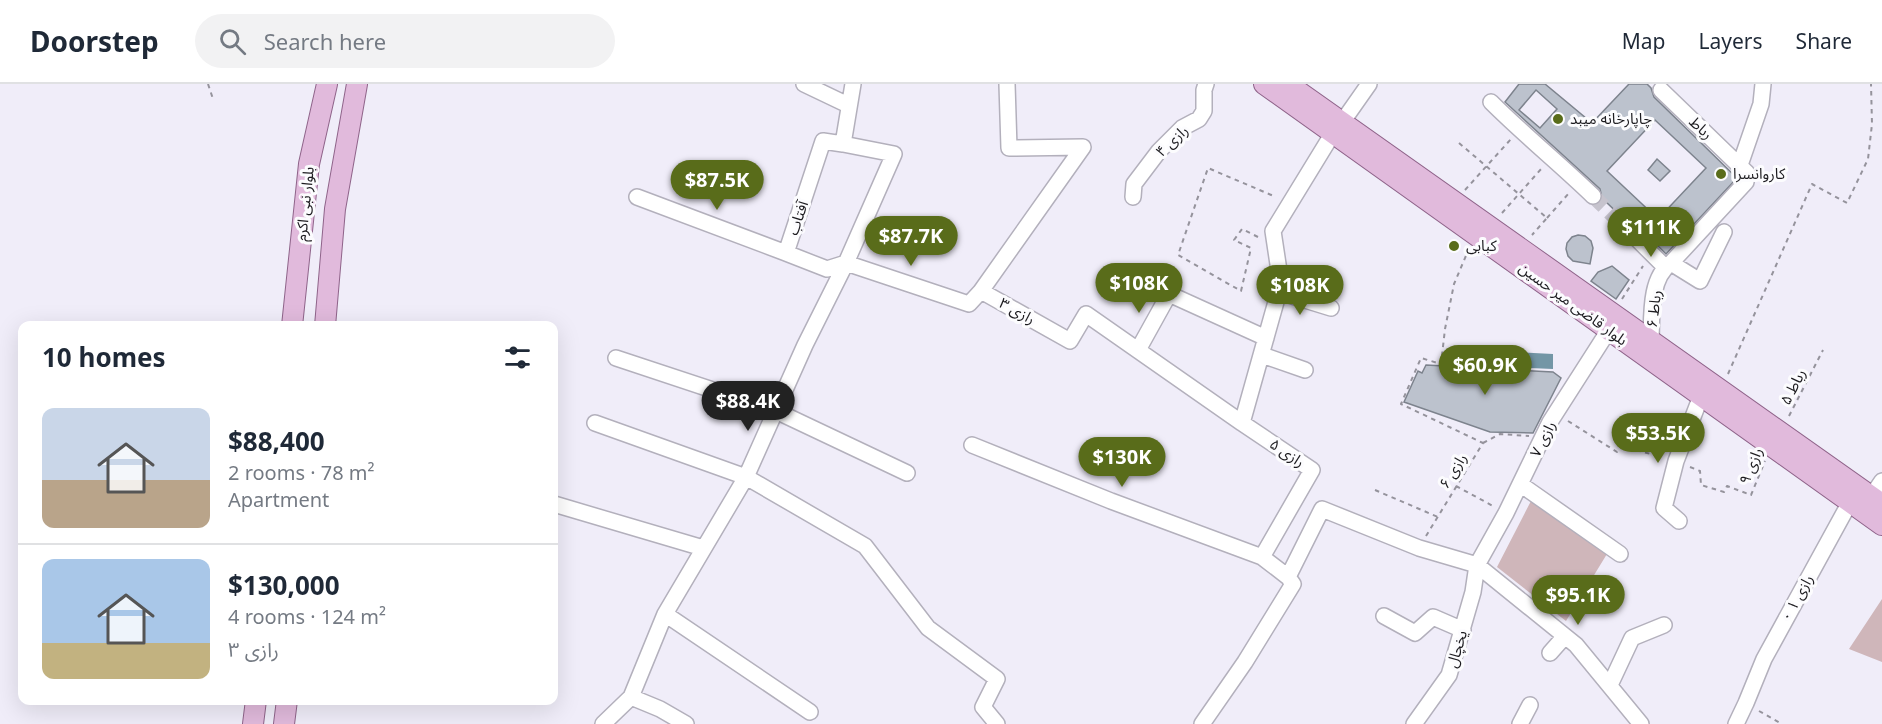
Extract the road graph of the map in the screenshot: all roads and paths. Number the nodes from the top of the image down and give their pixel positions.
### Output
1 (208, 84) edge
2 (327, 84) edge
3 (357, 84) edge
4 (804, 84) edge
5 (853, 84) edge
6 (1007, 84) edge
7 (1206, 84) edge
8 (1264, 84) edge
9 (1288, 84) edge
10 (1369, 84) edge
11 (1763, 84) edge
12 (1871, 84) edge
13 (1661, 90) dead end
14 (213, 99) dead end
15 (1491, 102) dead end
16 (848, 105) junction
17 (1338, 127) junction
18 (1510, 139) dead end
19 (1459, 143) dead end
20 (843, 144) junction
21 (1545, 164) dead end
22 (1740, 165) junction
23 (1486, 166) junction
24 (1572, 190) dead end
25 (1463, 192) dead end
26 (1519, 194) junction
27 (1593, 196) tunnel mouth
28 (637, 197) dead end
29 (1133, 197) dead end
30 (1290, 203) junction
31 (1498, 217) dead end
32 (1547, 218) junction
33 (1629, 231) tunnel mouth
34 (1724, 232) dead end
35 (1476, 235) junction
36 (1528, 238) dead end
37 (1275, 246) junction
38 (786, 253) junction
39 (1647, 260) dead end
40 (846, 263) junction
41 (1668, 265) junction
42 (981, 291) junction
43 (1279, 292) junction
44 (1331, 308) dead end
45 (1615, 316) junction
46 (293, 321) edge
47 (325, 321) edge
48 (1266, 338) junction
49 (1651, 341) junction
50 (1138, 350) junction
51 (1823, 350) dead end
52 (1262, 355) junction
53 (616, 358) dead end
54 (1305, 370) dead end
55 (1721, 390) junction
56 (1701, 396) junction
57 (776, 411) junction
58 (1556, 413) junction
59 (596, 423) dead end
60 (1242, 423) junction
61 (1543, 437) junction
62 (1776, 439) junction
63 (1483, 443) junction
64 (972, 445) dead end
65 (1676, 461) junction
66 (907, 473) dead end
67 (746, 477) junction
68 (1520, 484) junction
69 (1456, 486) junction
70 (1375, 490) dead end
71 (1878, 494) edge
72 (1850, 502) junction
73 (558, 505) edge
74 (1506, 513) junction
75 (1438, 517) junction
76 (1679, 522) dead end
77 (1882, 525) edge
78 (703, 548) junction
79 (1419, 548) junction
80 (1620, 554) dead end
81 (1262, 557) junction
82 (1477, 565) junction
83 (1288, 577) junction
84 (665, 614) junction
85 (1384, 616) dead end
86 (1664, 625) dead end
87 (1463, 630) junction
88 (1565, 636) junction
89 (1550, 653) dead end
90 (1610, 685) junction
91 (631, 697) junction
92 (1748, 700) junction
93 (255, 705) edge
94 (286, 705) edge
95 (1530, 705) dead end
96 (810, 712) dead end
97 (1419, 723) edge
98 (253, 724) edge
99 (284, 724) edge
100 (603, 724) edge
101 (686, 724) edge
102 (997, 724) edge
103 (1202, 724) edge
104 (1520, 724) edge
105 (1641, 724) edge
106 (1736, 724) edge
107 (1782, 724) edge

1 - 14 path
2 - 46 main road, بلوار نبی اکرم
3 - 47 main road, بلوار نبی اکرم
4 - 16 street
5 - 16 street
6 - 42 street, رازی ۳
7 - 29 street, رازی ۴
8 - 17 main road, بلوار قاضی میر حسین
9 - 17 main road, بلوار قاضی میر حسین
10 - 17 street
11 - 22 street
12 - 55 path
13 - 22 street, رباط
15 - 27 street
16 - 20 street
17 - 30 street
17 - 35 main road, بلوار قاضی میر حسین
17 - 45 main road, بلوار قاضی میر حسین
18 - 23 path
19 - 23 path
20 - 38 street, آفتاب
20 - 40 street
21 - 26 path
22 - 41 street
23 - 25 path
23 - 26 path
24 - 32 path
26 - 31 path
26 - 32 path
28 - 38 street
30 - 37 street
30 - 37 path
32 - 36 path
33 - 41 street
34 - 41 street
35 - 45 main road, بلوار قاضی میر حسین
35 - 63 path, رازی ۶
37 - 43 street
38 - 40 street, آفتاب
39 - 45 path
40 - 42 street
40 - 57 street
41 - 49 street, رباط ۶
42 - 50 street, رازی ۳
43 - 44 street
43 - 48 street
45 - 49 main road, بلوار قاضی میر حسین
45 - 56 main road, بلوار قاضی میر حسین
45 - 58 street, رازی ۷
48 - 50 street
48 - 52 street
49 - 55 main road, بلوار قاضی میر حسین
50 - 60 street, رازی ۳
51 - 62 path, رباط ۵
52 - 54 street
52 - 60 street
53 - 57 street
55 - 62 main road, بلوار قاضی میر حسین
56 - 62 main road, بلوار قاضی میر حسین
56 - 65 street
57 - 66 street
57 - 67 street
58 - 61 street, رازی ۷
58 - 65 path
59 - 67 street
60 - 81 street, رازی ۵
61 - 63 path
61 - 68 street, رازی ۷
62 - 65 path, رازی ۹
62 - 71 main road, بلوار قاضی میر حسین
62 - 72 main road, بلوار قاضی میر حسین
63 - 69 path, رازی ۶
64 - 81 street
65 - 76 street
67 - 78 street
67 - 102 street
68 - 74 street, رازی ۷
68 - 80 street
69 - 74 path
69 - 75 path, رازی ۶
70 - 75 path
72 - 77 main road, بلوار قاضی میر حسین
72 - 92 street, رازی ۱ ۰
73 - 78 street
74 - 82 street, رازی ۷
75 - 79 path, رازی ۶
78 - 84 street
79 - 82 street
79 - 83 street
81 - 83 street
82 - 87 street, یخچال
82 - 88 street
83 - 103 street
84 - 91 street
84 - 96 street
85 - 87 street
86 - 90 street
87 - 97 street, یخچال
88 - 89 street
88 - 90 street
90 - 105 street
91 - 100 street
91 - 101 street
92 - 106 street, رازی ۱ ۰
92 - 107 path
93 - 98 main road
94 - 99 main road
95 - 104 street

